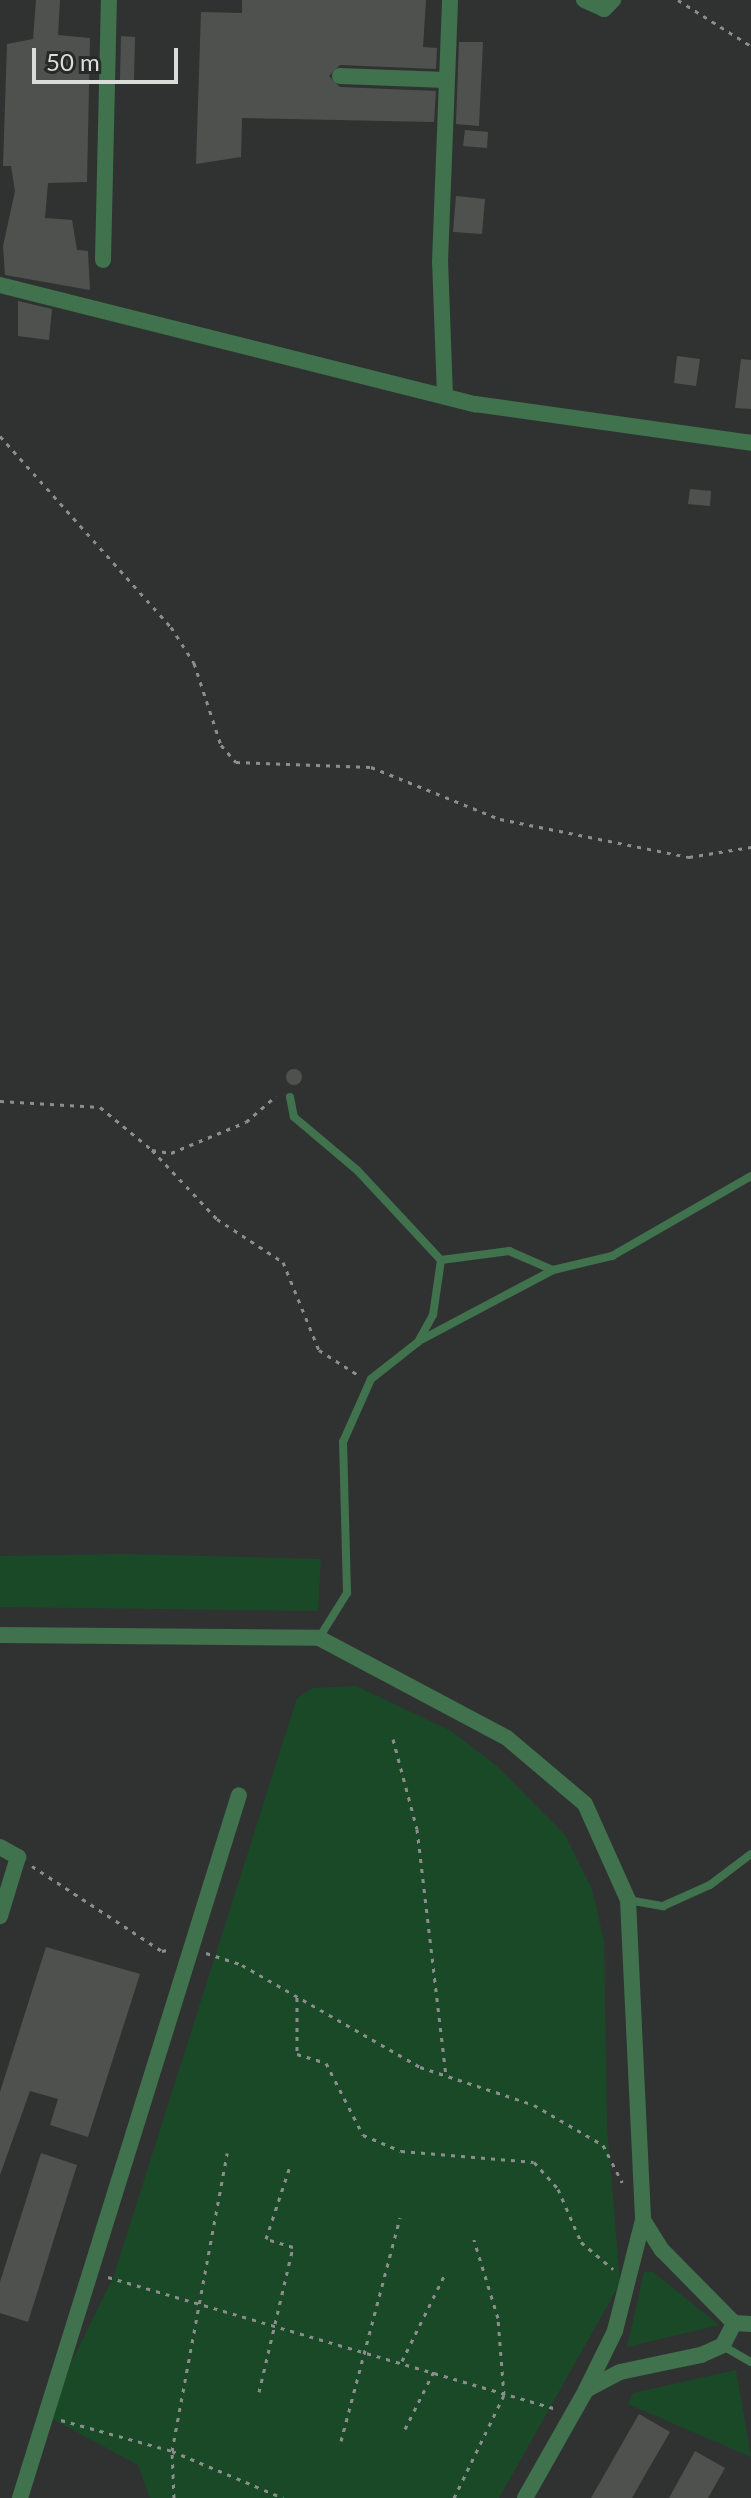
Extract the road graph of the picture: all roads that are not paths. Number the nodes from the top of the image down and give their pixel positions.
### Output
1 (109, 0) edge
2 (450, 0) edge
3 (584, 0) edge
4 (613, 0) edge
5 (340, 76) dead end
6 (446, 80) junction
7 (103, 260) dead end
8 (0, 285) edge
9 (445, 396) junction
10 (751, 443) edge
11 (290, 1097) road end
12 (751, 1176) edge
13 (441, 1260) junction
14 (553, 1270) junction
15 (418, 1342) junction
16 (0, 1635) edge
17 (319, 1638) junction
18 (239, 1795) dead end
19 (0, 1847) edge
20 (751, 1854) edge
21 (628, 1900) junction
22 (0, 1916) edge
23 (643, 2220) junction
24 (742, 2323) edge
25 (723, 2345) junction
26 (751, 2362) edge
27 (586, 2390) junction
28 (20, 2498) edge
29 (525, 2498) edge

1 - 7 street
2 - 6 street
3 - 4 street
5 - 6 street
6 - 9 street
8 - 9 street
9 - 10 street
11 - 13 lane
12 - 14 lane
13 - 14 lane
13 - 15 lane
14 - 15 lane
15 - 17 lane
16 - 17 street
17 - 21 street
18 - 28 street
19 - 22 street
20 - 21 lane
21 - 23 street
23 - 24 street
23 - 27 street
24 - 25 street
25 - 26 lane
25 - 27 street
27 - 29 street

